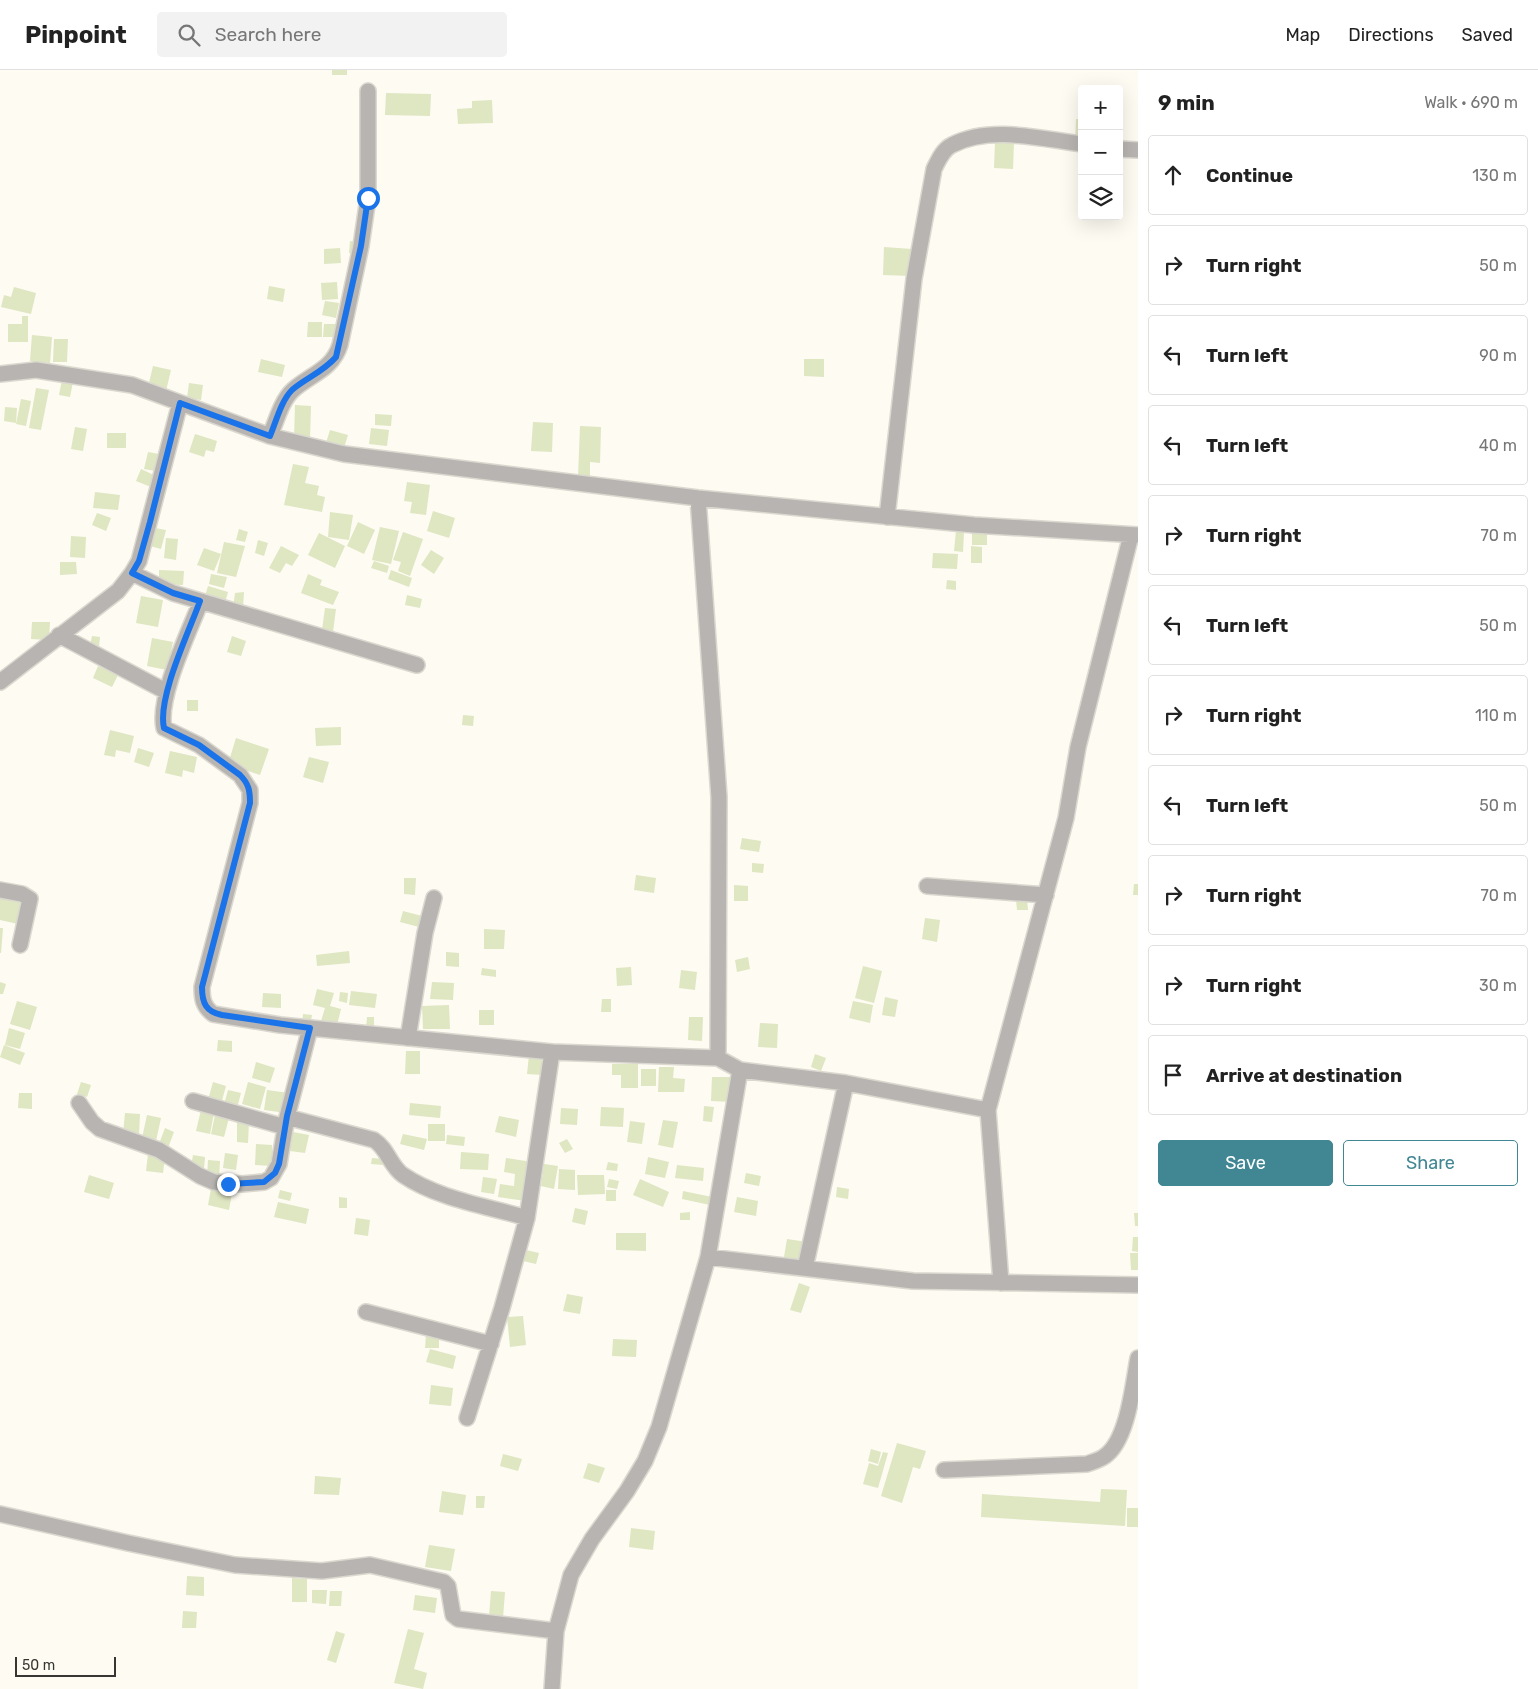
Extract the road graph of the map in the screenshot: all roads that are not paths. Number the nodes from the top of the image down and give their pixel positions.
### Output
1 (368, 90) dead end
2 (1078, 144) edge
3 (1123, 149) edge
4 (1138, 150) edge
5 (0, 374) edge
6 (180, 403) junction
7 (270, 436) junction
8 (698, 498) junction
9 (886, 517) junction
10 (1135, 535) edge
11 (132, 573) junction
12 (200, 601) junction
13 (59, 635) junction
14 (416, 665) dead end
15 (0, 682) edge
16 (167, 692) junction
17 (927, 886) dead end
18 (0, 890) edge
19 (1046, 895) junction
20 (434, 898) dead end
21 (20, 945) dead end
22 (310, 1028) junction
23 (408, 1038) junction
24 (552, 1052) junction
25 (718, 1058) junction
26 (740, 1070) junction
27 (846, 1084) junction
28 (193, 1101) dead end
29 (79, 1103) dead end
30 (988, 1110) junction
31 (286, 1122) junction
32 (527, 1218) junction
33 (708, 1257) junction
34 (806, 1268) junction
35 (1001, 1283) junction
36 (1138, 1285) edge
37 (366, 1312) dead end
38 (491, 1344) junction
39 (1138, 1358) edge
40 (467, 1418) dead end
41 (944, 1470) dead end
42 (0, 1514) edge
43 (556, 1631) junction
44 (552, 1689) edge

1 - 7 street
2 - 9 street
3 - 4 street
5 - 6 street
6 - 7 street
6 - 11 street
7 - 8 street
8 - 9 street
8 - 25 street
9 - 10 street
10 - 19 street
11 - 12 street
11 - 13 street
12 - 14 street
12 - 16 street
13 - 15 street
13 - 16 street
16 - 22 street
17 - 19 street
18 - 21 street
19 - 30 street
20 - 23 street
22 - 23 street
22 - 31 street
23 - 24 street
24 - 25 street
24 - 32 street
25 - 26 street
26 - 27 street
26 - 33 street
27 - 30 street
27 - 34 street
28 - 31 street
29 - 31 street
30 - 35 street
31 - 32 street
32 - 38 street
33 - 34 street
33 - 43 street
34 - 35 street
35 - 36 street
37 - 38 street
38 - 40 street
39 - 41 street
42 - 43 street
43 - 44 street

